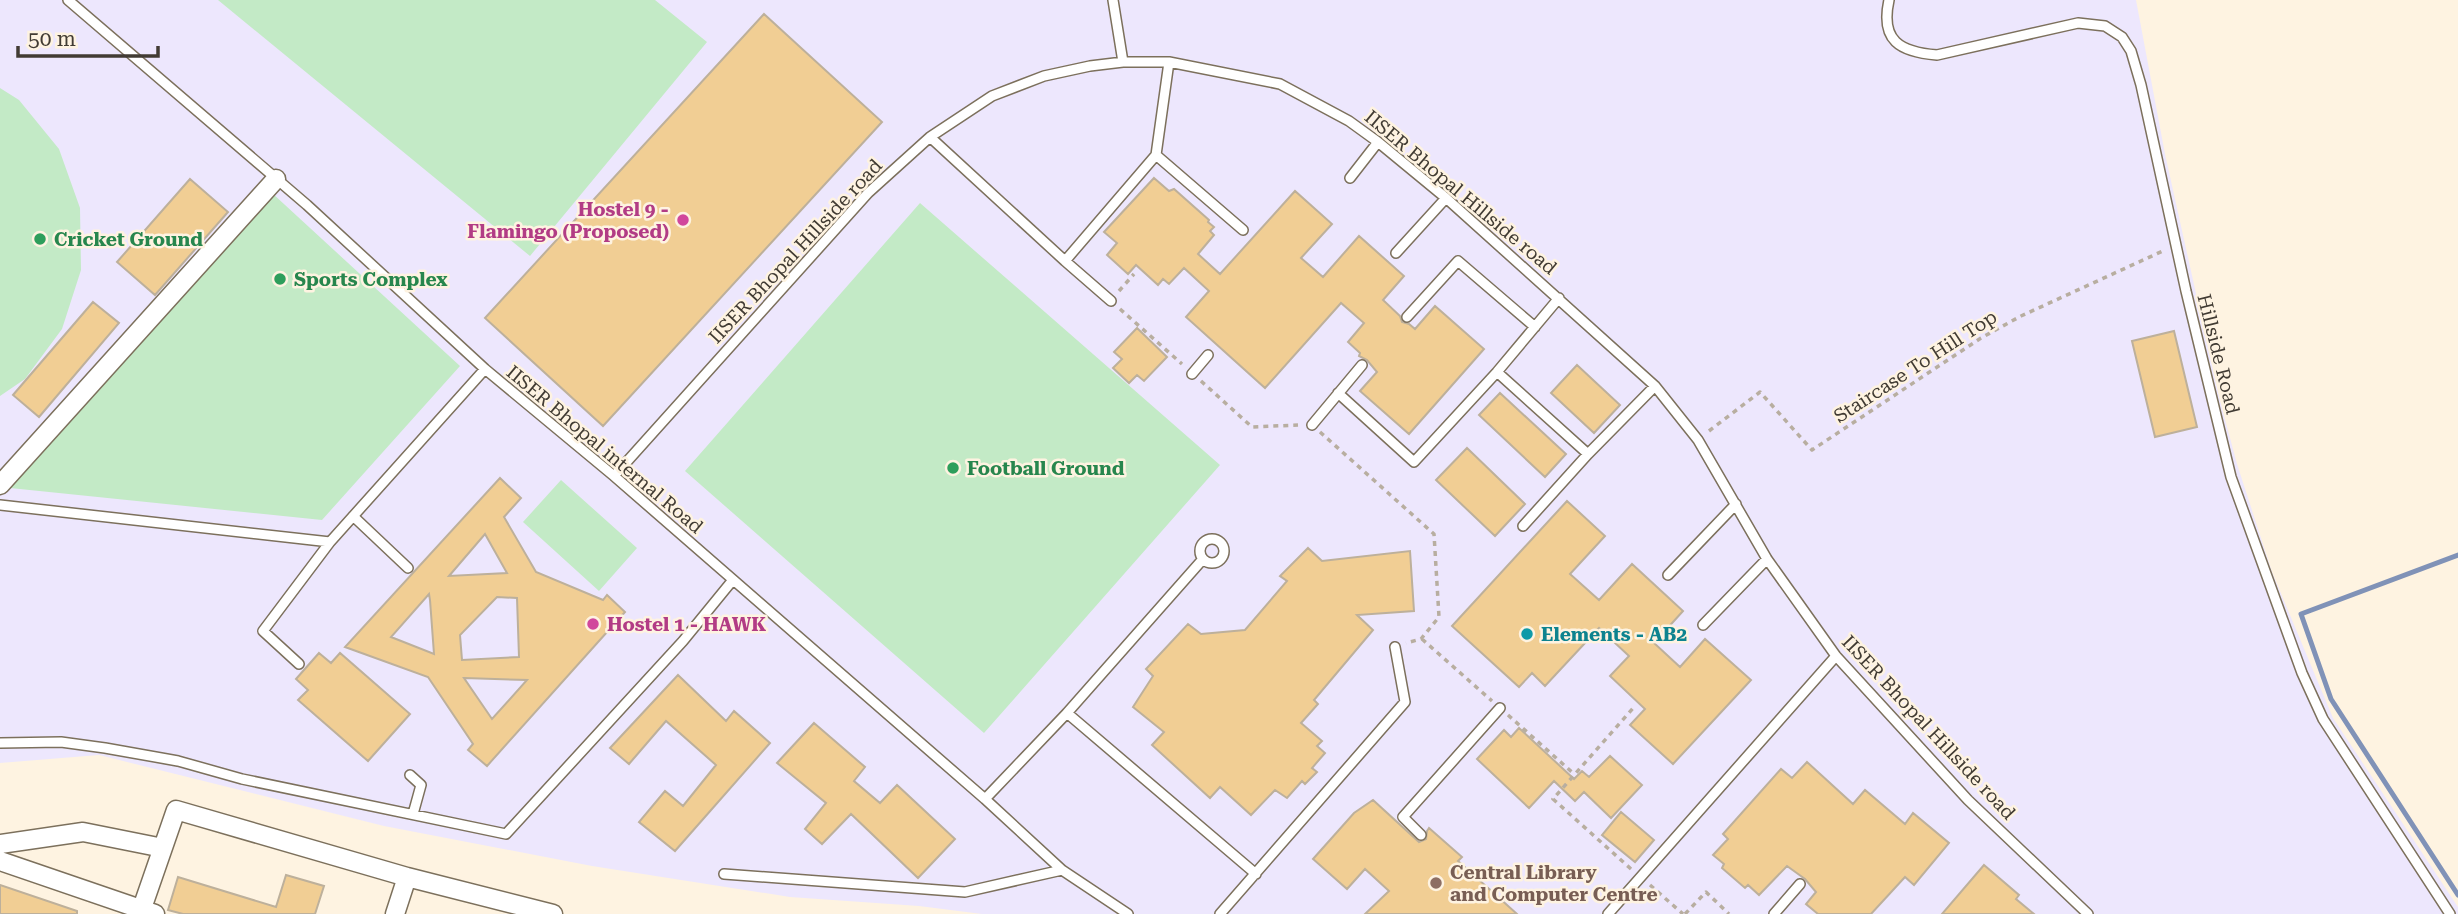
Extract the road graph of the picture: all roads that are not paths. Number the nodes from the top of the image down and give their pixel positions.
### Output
1 (68, 0) edge
2 (1112, 0) edge
3 (1889, 0) edge
4 (1124, 62) junction
5 (1169, 62) junction
6 (930, 137) junction
7 (1378, 142) junction
8 (1156, 155) junction
9 (1350, 178) dead end
10 (276, 179) junction
11 (1446, 198) junction
12 (1243, 230) dead end
13 (1396, 253) dead end
14 (1065, 261) junction
15 (1559, 298) junction
16 (1111, 301) road end
17 (1408, 317) dead end
18 (1535, 327) junction
19 (1208, 355) dead end
20 (1362, 365) dead end
21 (485, 369) junction
22 (1497, 372) junction
23 (1192, 374) road end
24 (1655, 386) junction
25 (1338, 393) junction
26 (1312, 425) road end
27 (1588, 454) junction
28 (614, 476) junction
29 (0, 485) edge
30 (1736, 504) junction
31 (0, 505) edge
32 (353, 516) junction
33 (1523, 526) dead end
34 (330, 542) junction
35 (1203, 559) dead end
36 (1767, 559) junction
37 (408, 568) dead end
38 (1668, 575) dead end
39 (732, 582) junction
40 (1703, 625) dead end
41 (1395, 647) dead end
42 (1836, 656) junction
43 (299, 664) dead end
44 (1500, 708) dead end
45 (1067, 713) junction
46 (0, 743) edge
47 (410, 775) dead end
48 (985, 799) junction
49 (413, 814) junction
50 (1421, 835) dead end
51 (0, 844) edge
52 (163, 848) junction
53 (0, 861) edge
54 (1062, 870) junction
55 (724, 874) dead end
56 (1256, 874) junction
57 (407, 877) junction
58 (1800, 884) dead end
59 (145, 912) edge
60 (395, 914) edge
61 (553, 914) edge
62 (1128, 914) edge
63 (1220, 914) edge
64 (1608, 914) edge
65 (1774, 914) edge
66 (2088, 914) edge
67 (2450, 914) edge

1 - 10 lane, IISER Bhopal internal Road
2 - 4 lane
3 - 67 lane, Hillside Road
4 - 5 lane, IISER Bhopal Hillside road
4 - 6 lane, IISER Bhopal Hillside road
5 - 7 lane, IISER Bhopal Hillside road
5 - 8 lane
6 - 14 lane
6 - 28 lane, IISER Bhopal Hillside road
7 - 9 lane
7 - 11 lane, IISER Bhopal Hillside road
8 - 12 lane
8 - 14 lane
10 - 21 lane, IISER Bhopal internal Road
10 - 29 street
11 - 13 lane
11 - 15 lane, IISER Bhopal Hillside road
14 - 16 lane
15 - 18 lane
15 - 24 lane, IISER Bhopal Hillside road
17 - 18 lane
18 - 22 lane
19 - 23 lane
20 - 25 lane
21 - 28 lane, IISER Bhopal internal Road
21 - 32 lane
22 - 25 lane
22 - 27 lane
24 - 27 lane
24 - 30 lane, IISER Bhopal Hillside road
25 - 26 lane
27 - 33 lane
28 - 39 lane, IISER Bhopal internal Road
30 - 36 lane, IISER Bhopal Hillside road
30 - 38 lane
31 - 34 lane
32 - 34 lane
32 - 37 lane
34 - 43 lane
35 - 45 lane
36 - 40 lane
36 - 42 lane, IISER Bhopal Hillside road
39 - 48 lane, IISER Bhopal internal Road
39 - 49 lane
41 - 56 lane
42 - 64 lane
42 - 66 lane, IISER Bhopal Hillside road
44 - 50 lane
45 - 48 lane
45 - 56 lane
46 - 49 lane
47 - 49 lane
48 - 54 lane, IISER Bhopal internal Road
51 - 52 street
52 - 57 street
52 - 59 street
53 - 59 street
54 - 55 lane
54 - 62 lane, IISER Bhopal internal Road
56 - 63 lane
57 - 60 street
57 - 61 street
58 - 65 lane

